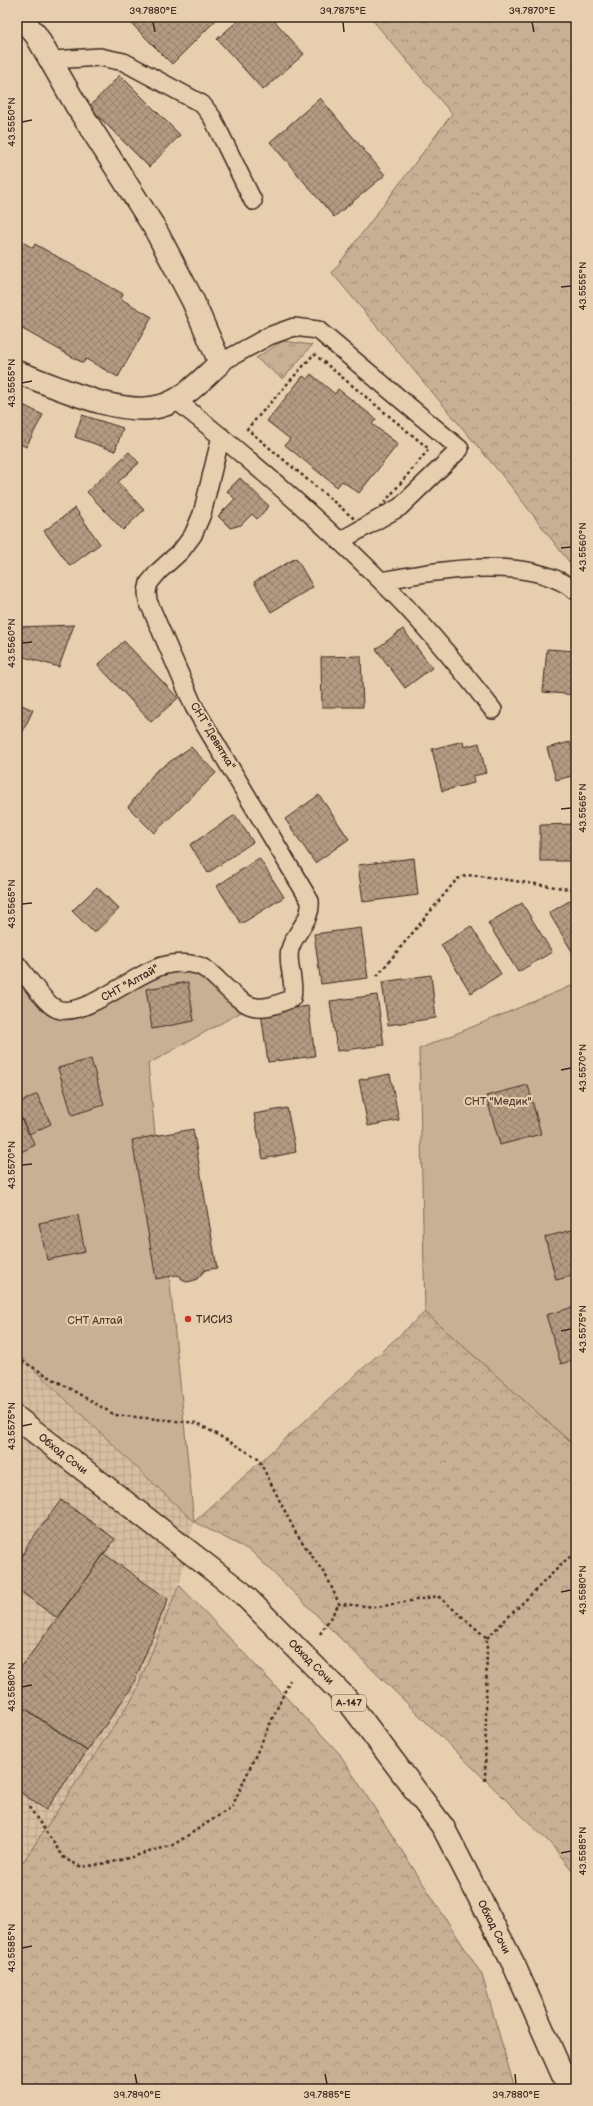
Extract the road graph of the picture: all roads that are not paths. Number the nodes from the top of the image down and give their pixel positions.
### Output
1 (27, 20) edge
2 (52, 60) junction
3 (253, 201) dead end
4 (220, 363) junction
5 (17, 372) edge
6 (176, 400) junction
7 (220, 436) junction
8 (340, 541) junction
9 (381, 581) junction
10 (576, 590) edge
11 (493, 710) dead end
12 (17, 964) edge
13 (250, 1007) joint
14 (17, 1418) edge
15 (569, 2089) edge

1 - 2 main road
2 - 3 lane
2 - 4 main road
4 - 6 main road
4 - 8 lane
5 - 6 main road
6 - 7 lane
7 - 8 lane
7 - 13 lane, СНТ "Девятка"
8 - 9 lane
9 - 10 lane
9 - 11 lane
12 - 13 lane, СНТ "Алтай"
14 - 15 main road, Обход Сочи / А-147, bridge

